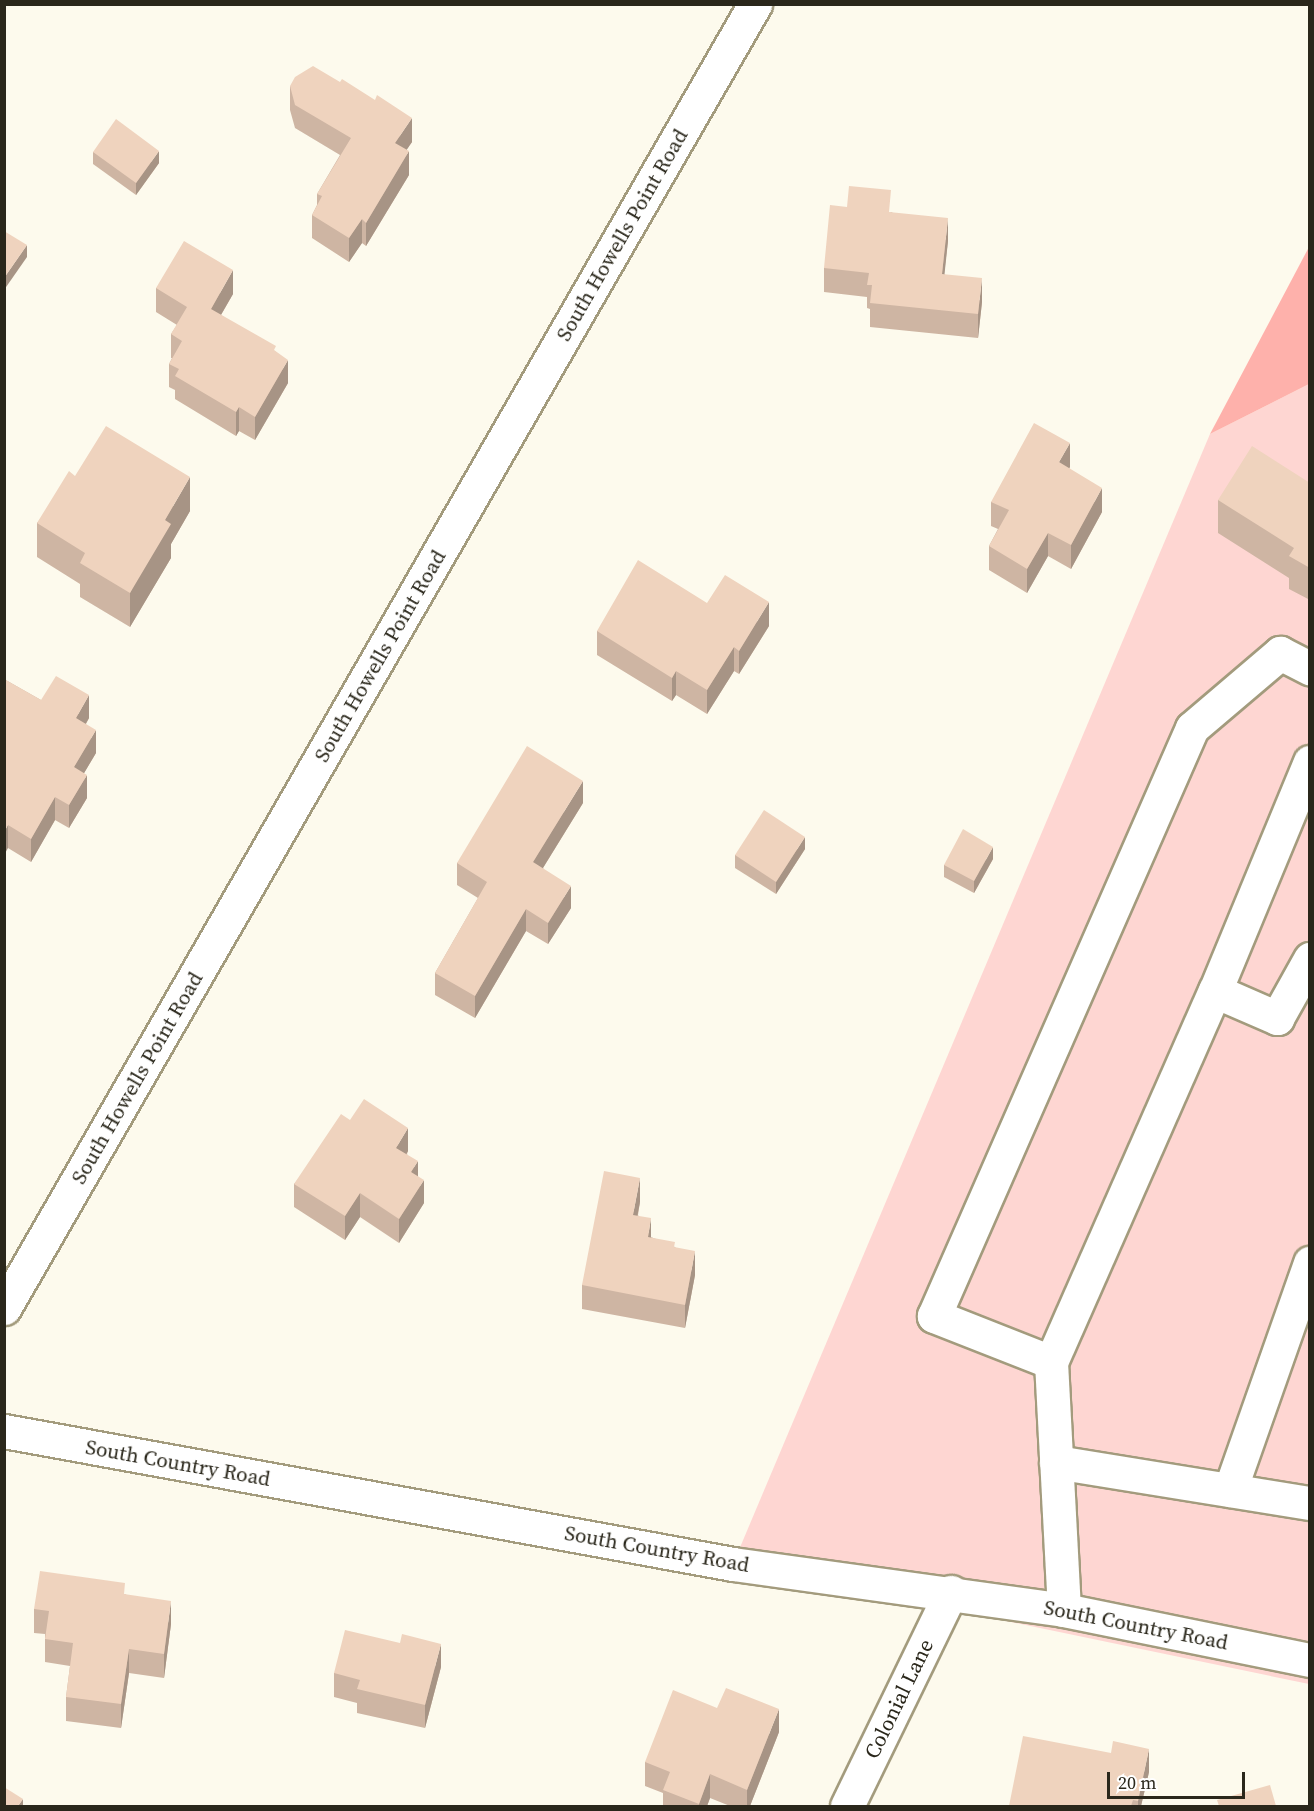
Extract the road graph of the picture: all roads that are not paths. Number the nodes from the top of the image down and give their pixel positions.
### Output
1 (755, 4) edge
2 (1310, 668) edge
3 (1310, 762) edge
4 (1310, 959) edge
5 (1215, 991) junction
6 (1297, 1011) edge
7 (1310, 1263) edge
8 (4, 1308) edge
9 (1051, 1362) junction
10 (4, 1431) edge
11 (1056, 1462) junction
12 (1230, 1490) junction
13 (1310, 1503) edge
14 (951, 1593) junction
15 (1064, 1610) junction
16 (1310, 1660) edge
17 (847, 1806) edge

1 - 8 street, South Howells Point Road
2 - 9 street
3 - 5 street
4 - 6 street
5 - 6 street
5 - 9 street
7 - 12 street
9 - 11 street
10 - 14 street, South Country Road
11 - 12 street
11 - 15 street
12 - 13 street
14 - 15 street, South Country Road
14 - 17 street, Colonial Lane
15 - 16 street, South Country Road

